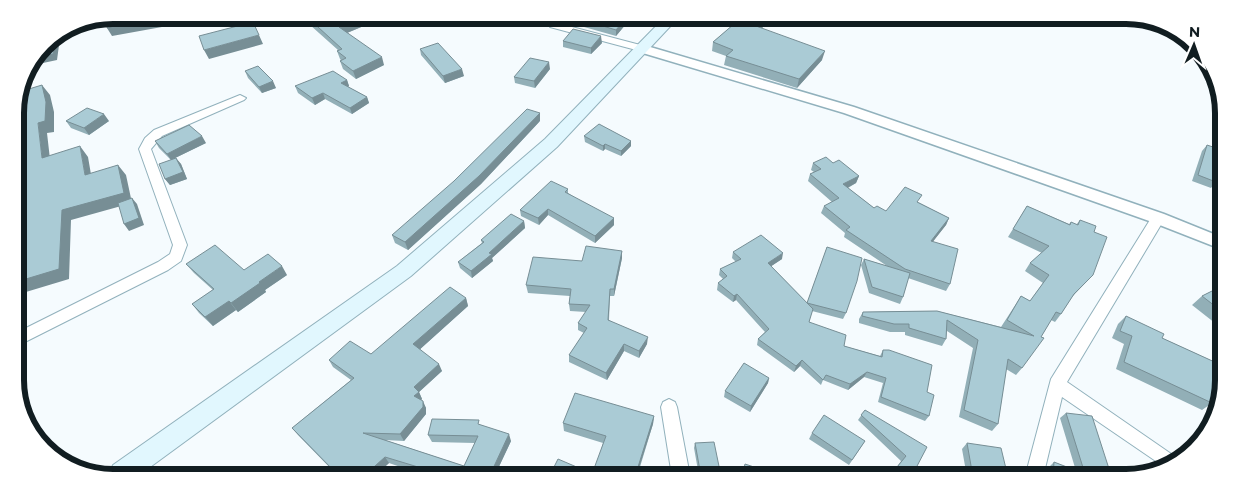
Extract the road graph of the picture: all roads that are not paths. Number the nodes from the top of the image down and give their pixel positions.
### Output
1 (665, 24) edge
2 (553, 25) dead end
3 (640, 48) junction
4 (240, 98) dead end
5 (1158, 218) junction
6 (1215, 241) edge
7 (24, 336) edge
8 (1057, 384) junction
9 (669, 407) dead end
10 (1166, 459) edge
11 (128, 469) edge
12 (680, 469) edge
13 (1036, 469) edge

1 - 3 main road
2 - 3 street
3 - 5 street
3 - 11 main road
4 - 7 street
5 - 6 street
5 - 8 street
8 - 10 street
8 - 13 street
9 - 12 street

